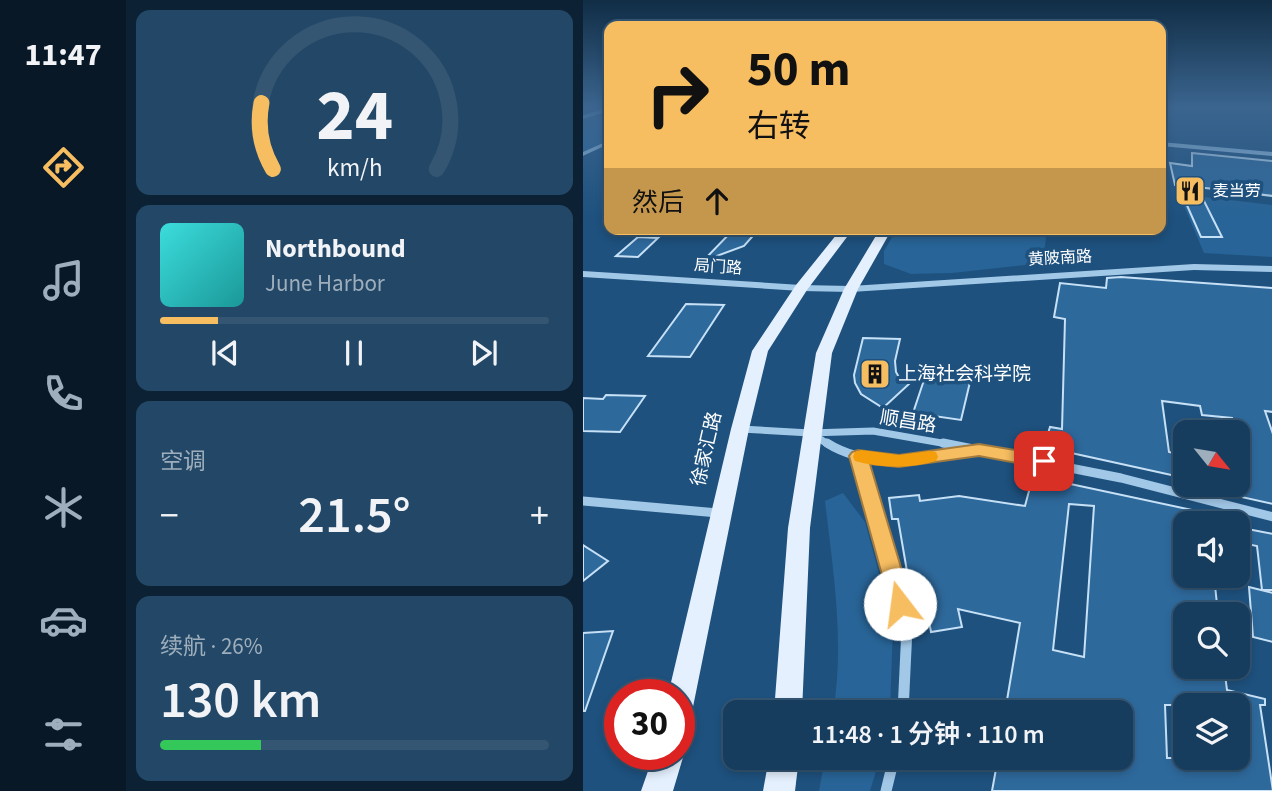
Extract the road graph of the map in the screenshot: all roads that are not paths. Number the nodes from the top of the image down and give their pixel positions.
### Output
1 (604, 144) edge
2 (1166, 144) edge
3 (583, 154) edge
4 (1272, 154) edge
5 (842, 235) edge
6 (882, 235) edge
7 (1272, 269) edge
8 (583, 274) edge
9 (801, 288) junction
10 (851, 289) junction
11 (740, 429) junction
12 (811, 433) junction
13 (979, 450) junction
14 (858, 456) junction
15 (583, 501) edge
16 (721, 513) junction
17 (1272, 517) edge
18 (685, 679) edge
19 (789, 700) edge
20 (904, 700) edge
21 (664, 770) edge
22 (782, 770) edge
23 (890, 770) edge
24 (657, 791) edge
25 (779, 791) edge
26 (886, 791) edge

1 - 3 street
2 - 4 street
5 - 9 main road, 徐家汇路
6 - 10 main road
7 - 10 street, 黄陂南路
8 - 9 street, 局门路
9 - 10 street, 局门路
9 - 11 main road, 徐家汇路
10 - 12 main road
11 - 12 street, 顺昌路
11 - 16 main road, 徐家汇路
12 - 13 street, 顺昌路
12 - 14 street
12 - 19 main road
13 - 14 street
13 - 17 street, 顺昌路
14 - 20 street
15 - 16 street
16 - 18 main road, 徐家汇路
21 - 24 main road
22 - 25 main road
23 - 26 street

